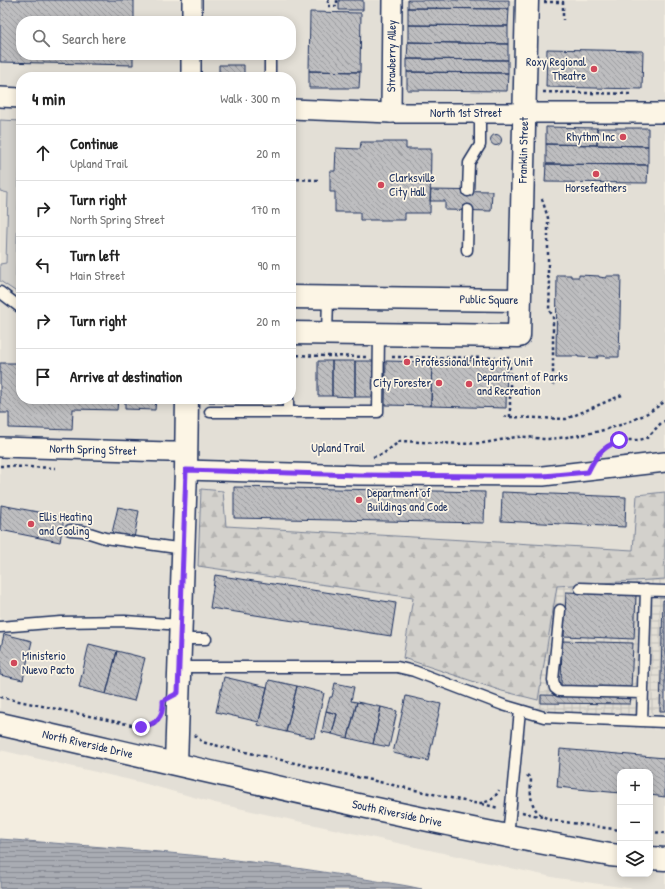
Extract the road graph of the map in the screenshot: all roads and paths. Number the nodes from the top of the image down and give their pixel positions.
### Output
1 (192, 0) edge
2 (328, 0) edge
3 (337, 0) edge
4 (392, 0) edge
5 (537, 1) edge
6 (192, 16) edge
7 (563, 20) dead end
8 (191, 60) edge
9 (270, 60) edge
10 (191, 72) edge
11 (270, 72) edge
12 (543, 92) dead end
13 (634, 94) dead end
14 (0, 97) edge
15 (16, 98) edge
16 (296, 109) edge
17 (391, 113) junction
18 (480, 113) junction
19 (523, 113) junction
20 (665, 113) edge
21 (296, 179) edge
22 (318, 180) dead end
23 (468, 191) dead end
24 (542, 197) dead end
25 (468, 210) dead end
26 (467, 250) dead end
27 (0, 292) edge
28 (296, 297) edge
29 (328, 298) junction
30 (519, 300) junction
31 (16, 304) edge
32 (296, 333) edge
33 (327, 334) junction
34 (379, 346) junction
35 (296, 354) edge
36 (553, 388) dead end
37 (622, 395) dead end
38 (665, 401) edge
39 (187, 404) edge
40 (288, 404) edge
41 (288, 411) junction
42 (210, 412) dead end
43 (502, 416) dead end
44 (510, 417) junction
45 (665, 421) edge
46 (0, 447) edge
47 (369, 458) dead end
48 (186, 461) junction
49 (665, 462) edge
50 (0, 466) edge
51 (62, 468) dead end
52 (588, 472) junction
53 (70, 530) dead end
54 (184, 548) junction
55 (580, 588) dead end
56 (646, 590) junction
57 (665, 591) edge
58 (560, 610) dead end
59 (0, 626) edge
60 (180, 632) junction
61 (206, 639) dead end
62 (179, 667) junction
63 (643, 693) junction
64 (0, 697) edge
65 (520, 710) junction
66 (162, 714) dead end
67 (642, 721) junction
68 (665, 722) edge
69 (0, 724) edge
70 (192, 731) dead end
71 (176, 764) junction
72 (515, 764) junction
73 (500, 786) dead end
74 (617, 830) edge
75 (653, 832) edge
76 (665, 833) edge
77 (508, 837) junction
78 (617, 856) edge
79 (653, 858) edge
80 (665, 859) edge

1 - 6 street
2 - 3 path
4 - 17 street, Strawberry Alley
5 - 7 path
5 - 19 main road, Franklin Street
8 - 10 street
9 - 11 lane
12 - 13 path
14 - 15 street
16 - 17 street, North 1st Street
17 - 18 street, North 1st Street
18 - 19 street, North 1st Street
18 - 23 lane
19 - 20 street, North 1st Street
19 - 30 main road, Franklin Street
21 - 22 path
24 - 36 path
25 - 26 lane
27 - 31 lane
28 - 29 main road, Public Square
29 - 30 main road, Public Square
29 - 33 lane
30 - 34 main road, Public Square
32 - 33 main road, Public Square
33 - 34 main road, Public Square
34 - 35 path
34 - 41 lane
34 - 44 path
37 - 44 path
38 - 47 path, Upland Trail
39 - 48 main road
40 - 41 lane
41 - 42 lane
43 - 44 path
45 - 52 path
46 - 48 street, North Spring Street
48 - 52 street, North Spring Street
48 - 54 main road
49 - 52 street, North Spring Street
50 - 51 path
53 - 54 lane
54 - 60 main road
55 - 56 lane
56 - 57 lane
56 - 63 lane
58 - 63 lane
59 - 60 lane
60 - 61 lane
60 - 62 main road
62 - 65 lane
62 - 71 main road
63 - 67 lane
64 - 66 path
65 - 67 lane
65 - 72 lane
67 - 68 lane
69 - 71 main road, North Riverside Drive
70 - 73 path
71 - 77 main road, South Riverside Drive
72 - 74 path
72 - 77 lane
75 - 76 path
77 - 78 main road, South Riverside Drive
79 - 80 main road

